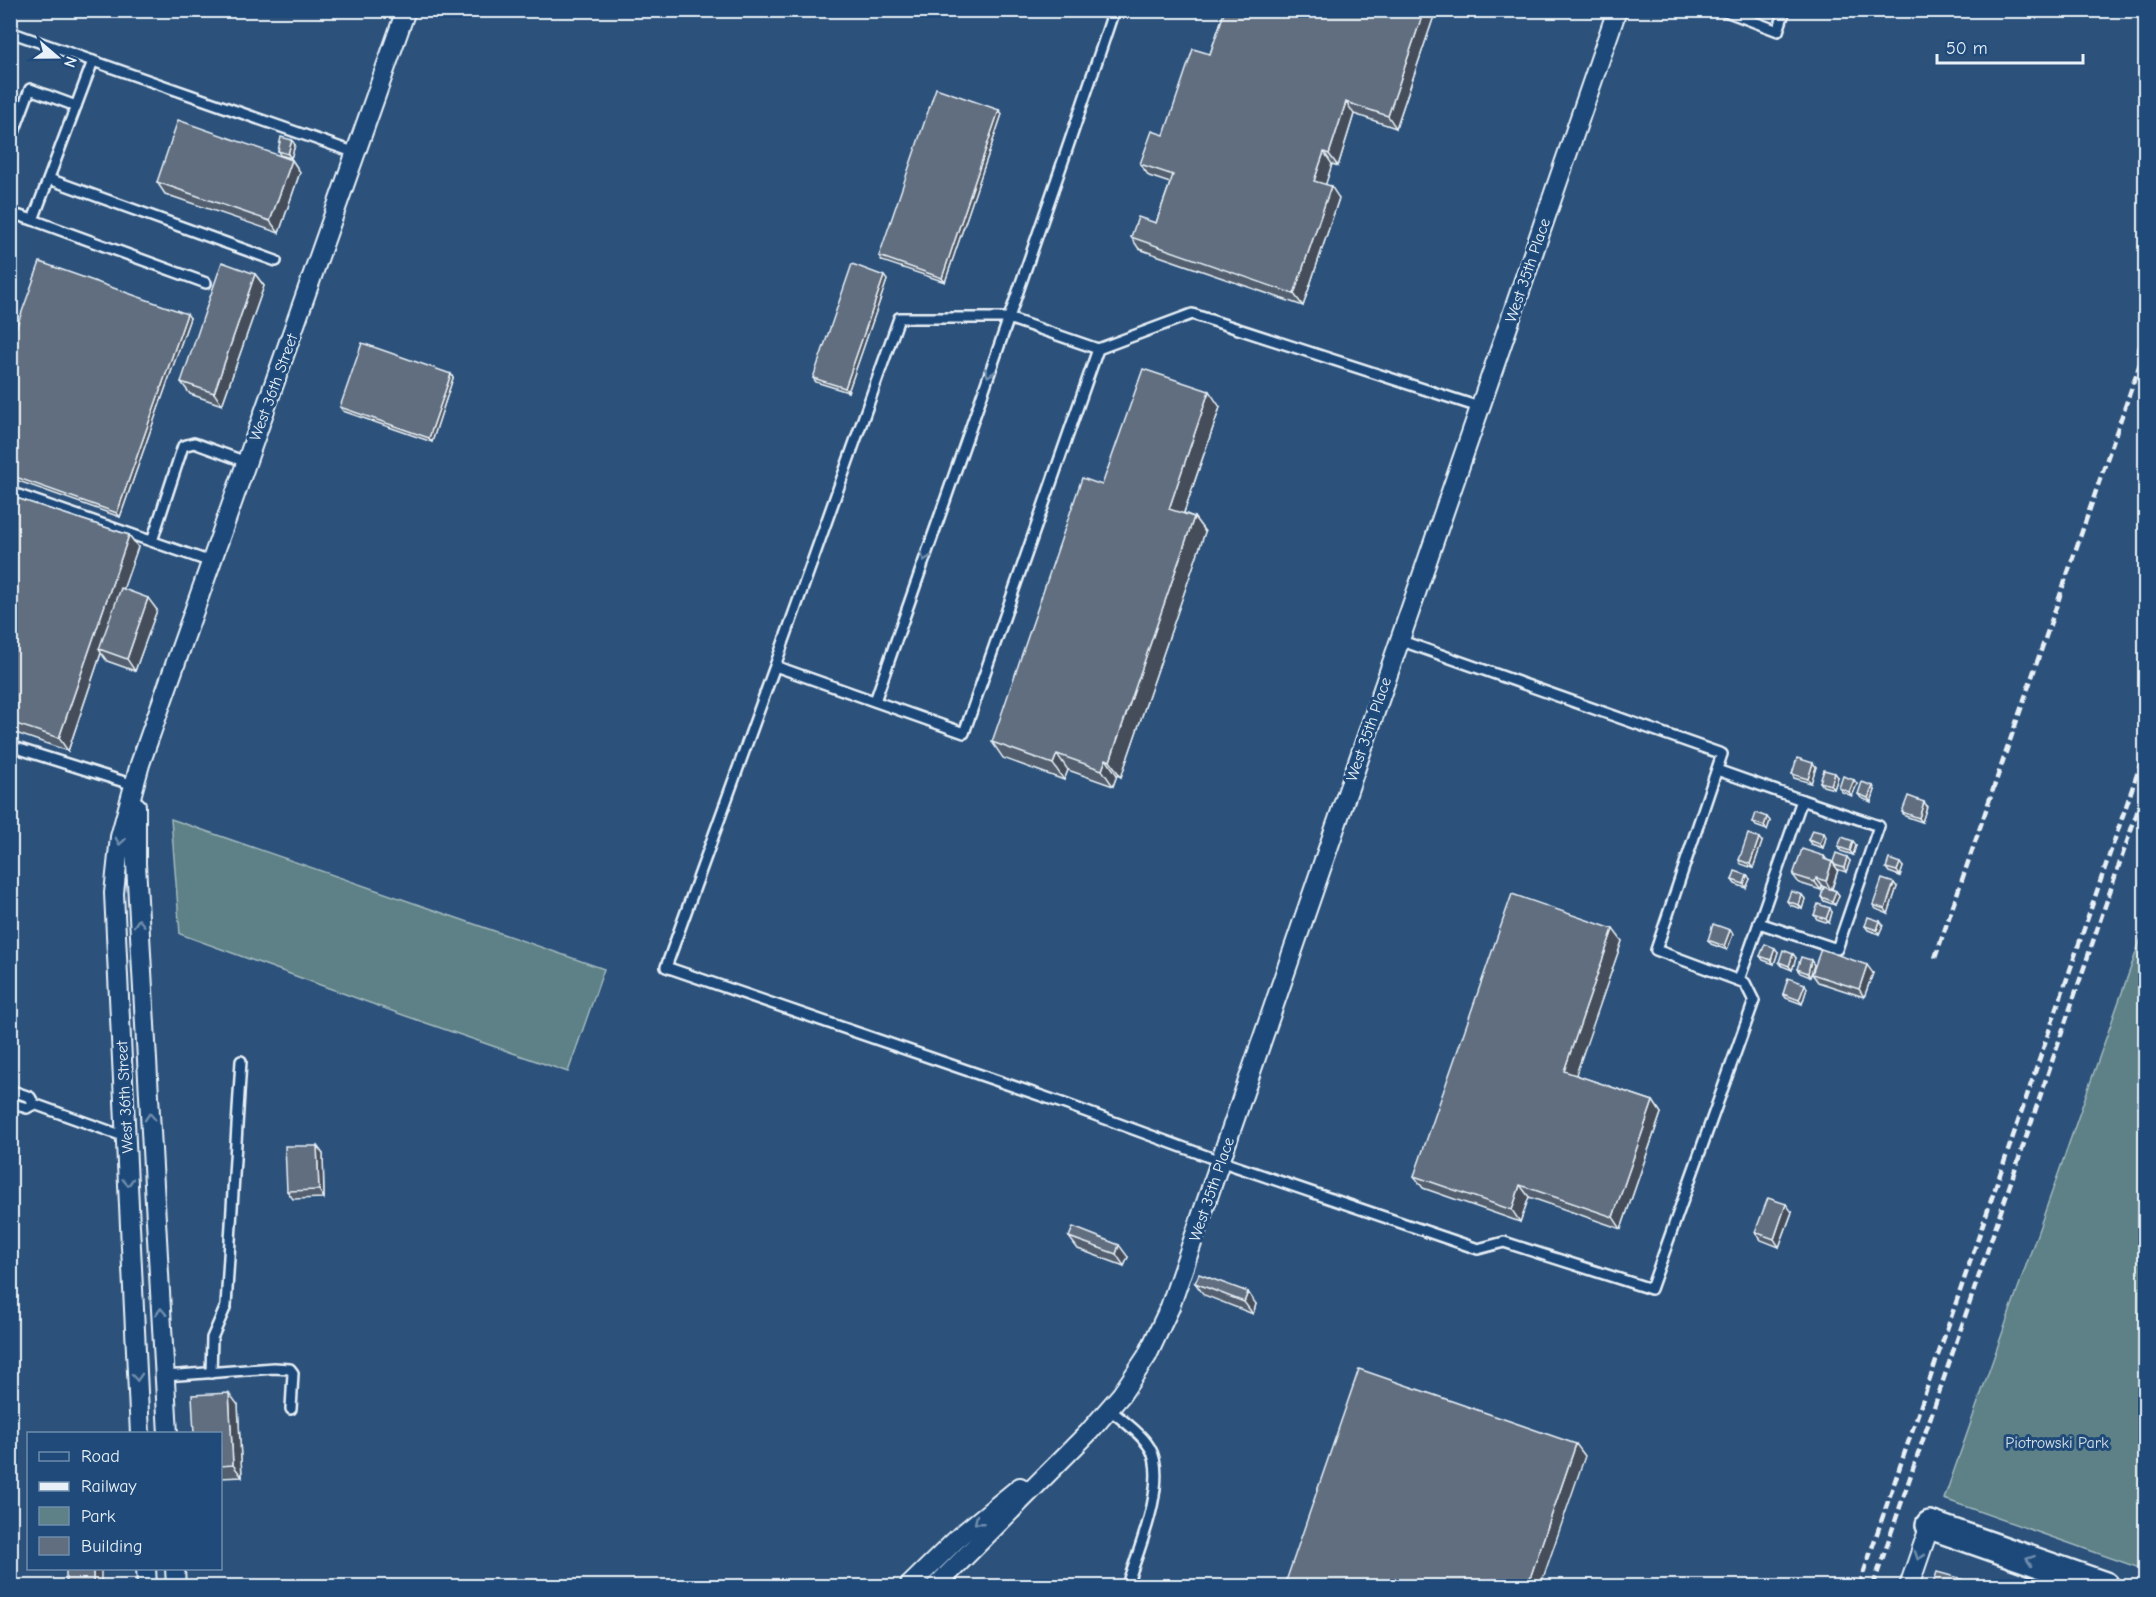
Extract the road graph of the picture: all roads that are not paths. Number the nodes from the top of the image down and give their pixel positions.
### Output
1 (406, 10) edge
2 (1114, 10) edge
3 (1617, 10) edge
4 (1723, 10) edge
5 (1785, 10) edge
6 (10, 32) edge
7 (93, 61) junction
8 (76, 106) junction
9 (10, 143) edge
10 (356, 153) junction
11 (49, 179) junction
12 (10, 213) edge
13 (33, 220) junction
14 (276, 261) dead end
15 (206, 284) dead end
16 (1008, 318) junction
17 (1098, 349) junction
18 (1479, 407) junction
19 (246, 462) junction
20 (10, 492) edge
21 (152, 541) junction
22 (211, 562) junction
23 (1399, 640) junction
24 (775, 666) junction
25 (875, 701) junction
26 (10, 746) edge
27 (140, 764) junction
28 (1717, 770) junction
29 (134, 785) junction
30 (1802, 800) junction
31 (1759, 923) junction
32 (1739, 980) junction
33 (241, 1061) dead end
34 (10, 1090) edge
35 (10, 1102) edge
36 (34, 1104) junction
37 (126, 1137) junction
38 (1220, 1161) junction
39 (211, 1373) junction
40 (165, 1376) junction
41 (291, 1409) dead end
42 (1109, 1409) junction
43 (140, 1432) edge
44 (168, 1432) edge
45 (1089, 1432) junction
46 (1930, 1525) joint
47 (146, 1570) edge
48 (175, 1570) edge
49 (1129, 1579) dead end
50 (147, 1587) edge
51 (176, 1587) edge
52 (909, 1587) edge
53 (936, 1587) edge
54 (1909, 1587) edge
55 (2105, 1587) edge

1 - 10 street, West 36th Street
2 - 16 lane
3 - 18 street, West 35th Place
4 - 5 lane
6 - 7 lane
7 - 8 lane
7 - 10 lane
8 - 9 lane
8 - 11 lane
10 - 19 street, West 36th Street
11 - 13 lane
11 - 14 lane
12 - 13 lane
13 - 15 lane
16 - 17 lane
16 - 24 lane
16 -> 25 lane
17 - 18 lane
17 - 25 lane
18 - 23 street, West 35th Place
19 - 21 lane
19 - 22 street, West 36th Street
20 - 21 lane
21 - 22 lane
22 - 27 street, West 36th Street
23 - 28 lane
23 - 38 street, West 35th Place
24 - 25 lane
24 - 38 lane
26 - 29 lane
27 - 29 street, West 36th Street
40 -> 27 street, West 36th Street
28 - 30 lane
28 - 32 lane
29 -> 37 street, West 36th Street
30 - 31 lane
30 - 31 lane
31 - 32 lane
32 - 38 lane
33 - 39 lane
34 - 36 lane
35 - 36 lane
36 - 37 lane
37 -> 43 street, West 36th Street
38 - 42 street, West 35th Place
39 - 40 lane
39 - 41 lane
40 - 44 street, West 36th Street
42 - 45 street, West 35th Place
42 - 49 lane
45 -> 52 street, West 35th Place
45 - 53 street, West 35th Place
46 -> 54 street
55 -> 46 street
47 - 50 street
48 - 51 street

